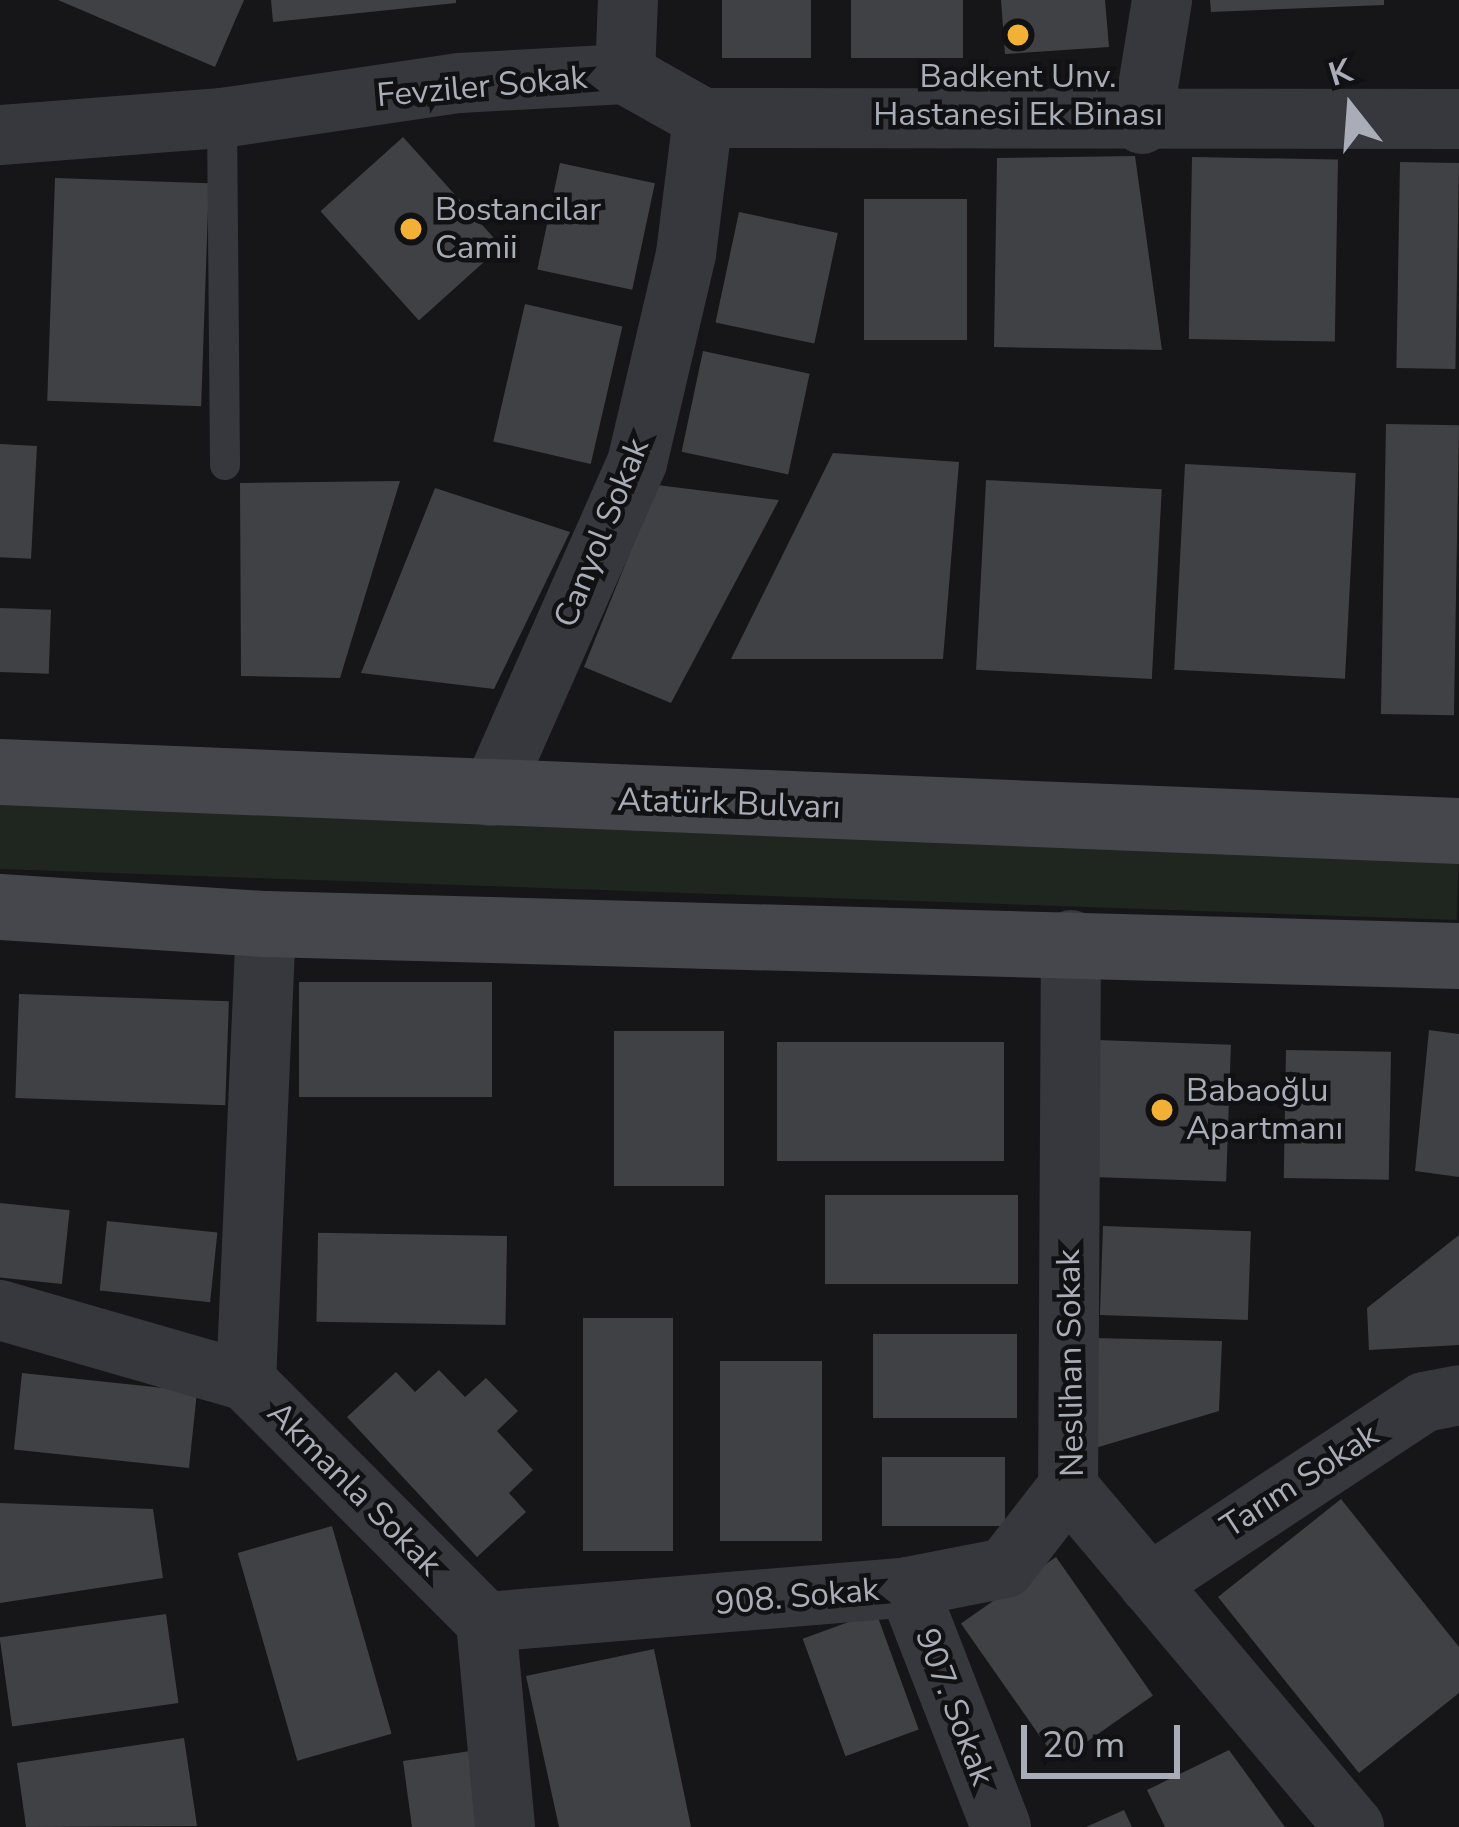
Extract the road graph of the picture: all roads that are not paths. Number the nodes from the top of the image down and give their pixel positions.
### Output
1 (628, 0) edge
2 (1162, 0) edge
3 (625, 74) junction
4 (222, 118) junction
5 (704, 118) junction
6 (1459, 119) edge
7 (1142, 124) junction
8 (0, 135) edge
9 (225, 465) dead end
10 (0, 772) edge
11 (490, 796) junction
12 (1459, 831) edge
13 (0, 907) edge
14 (266, 924) junction
15 (1071, 940) junction
16 (1459, 956) edge
17 (0, 1310) edge
18 (245, 1381) junction
19 (1459, 1395) edge
20 (1068, 1487) junction
21 (1149, 1584) junction
22 (908, 1587) junction
23 (486, 1622) junction
24 (505, 1827) edge
25 (1001, 1827) edge
26 (1354, 1827) edge

1 - 3 street
2 - 7 street
3 - 4 street, Fevziler Sokak
3 - 5 street, Fevziler Sokak
4 - 8 street, Fevziler Sokak
4 - 9 lane
5 - 7 street, Fevziler Sokak
5 - 11 street, Canyol Sokak
6 - 7 street, Fevziler Sokak
10 - 11 street, Atatürk Bulvarı
11 - 12 street, Atatürk Bulvarı
13 - 14 street
14 - 15 street
14 - 18 street, Akmanla Sokak
15 - 16 street
15 - 20 street, Neslihan Sokak
17 - 18 street
18 - 23 street, Akmanla Sokak
19 - 21 street, Tarım Sokak
20 - 21 street, Neslihan Sokak
20 - 22 street, 908. Sokak
21 - 26 street, Neslihan Sokak
22 - 23 street, 908. Sokak
22 - 25 street, 907. Sokak
23 - 24 street

